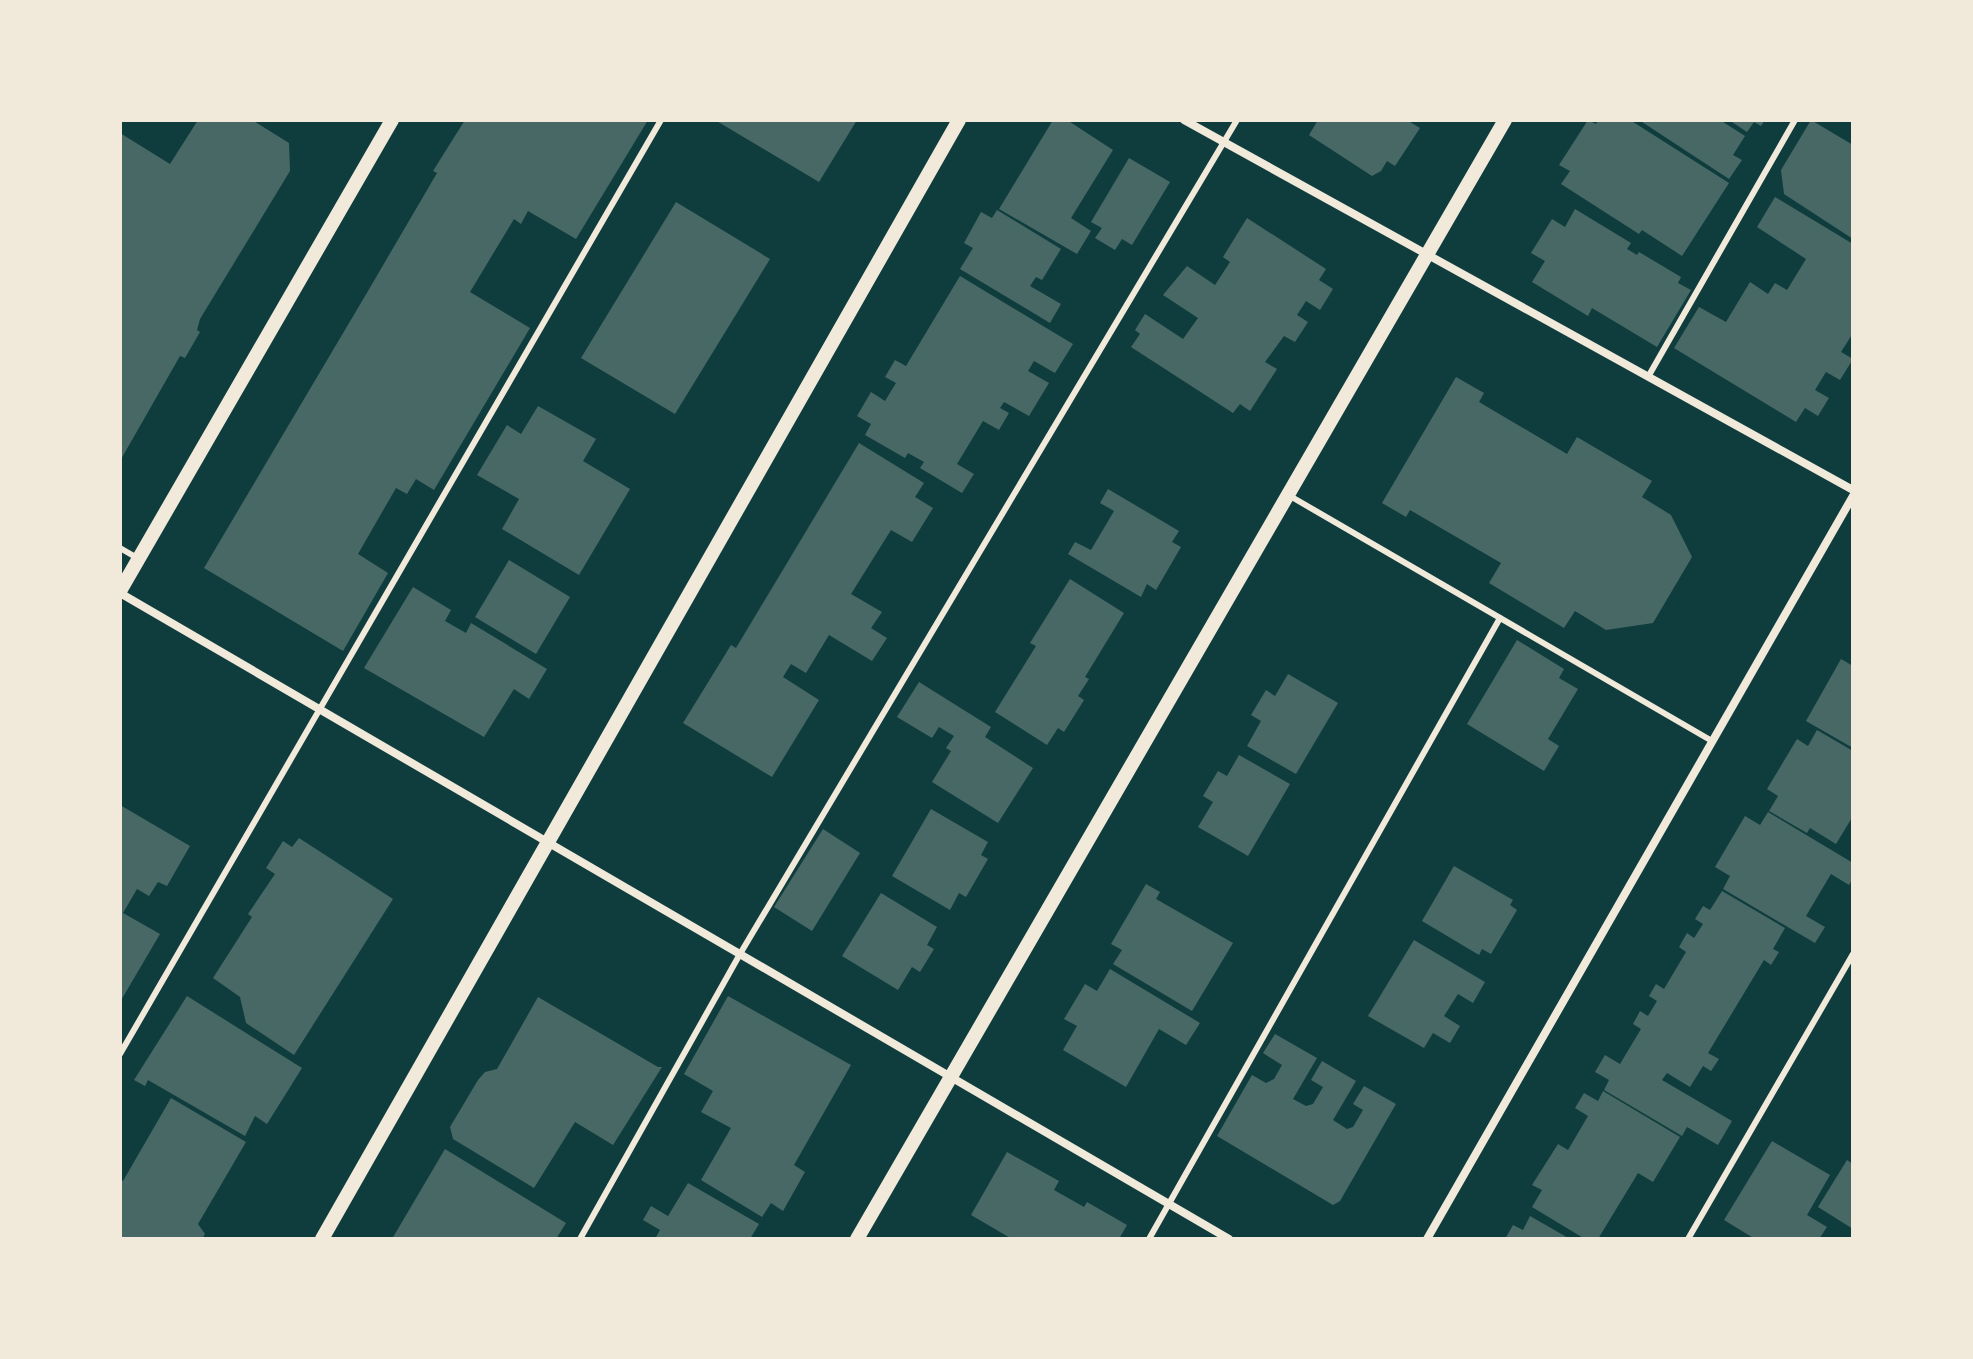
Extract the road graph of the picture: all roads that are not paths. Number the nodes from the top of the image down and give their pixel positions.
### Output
1 (392, 120) edge
2 (661, 120) edge
3 (959, 120) edge
4 (1184, 120) edge
5 (1237, 120) edge
6 (1505, 120) edge
7 (1795, 120) edge
8 (1224, 142) junction
9 (1427, 255) junction
10 (1648, 377) junction
11 (1853, 493) edge
12 (1288, 495) junction
13 (120, 548) edge
14 (139, 559) junction
15 (120, 592) edge
16 (1500, 618) junction
17 (320, 709) junction
18 (1712, 741) junction
19 (548, 842) junction
20 (740, 954) junction
21 (1853, 954) edge
22 (120, 1054) edge
23 (951, 1077) junction
24 (1170, 1205) junction
25 (322, 1239) edge
26 (580, 1239) edge
27 (857, 1239) edge
28 (1149, 1239) edge
29 (1229, 1239) edge
30 (1427, 1239) edge
31 (1688, 1239) edge

1 - 14 street
2 - 17 lane
3 - 19 street
4 - 8 street
5 - 8 lane
6 - 9 street
7 - 10 lane
8 - 9 street
8 - 20 lane
9 - 10 street
9 - 12 street
10 - 11 street
11 - 18 street
12 - 16 lane
12 - 23 street
13 - 14 lane
14 - 15 street
15 - 17 street
16 - 18 lane
16 - 24 lane
17 - 19 street
17 - 22 lane
18 - 30 street
19 - 20 street
19 - 25 street
20 - 23 street
20 - 26 lane
21 - 31 lane
23 - 24 street
23 - 27 street
24 - 28 lane
24 - 29 street

